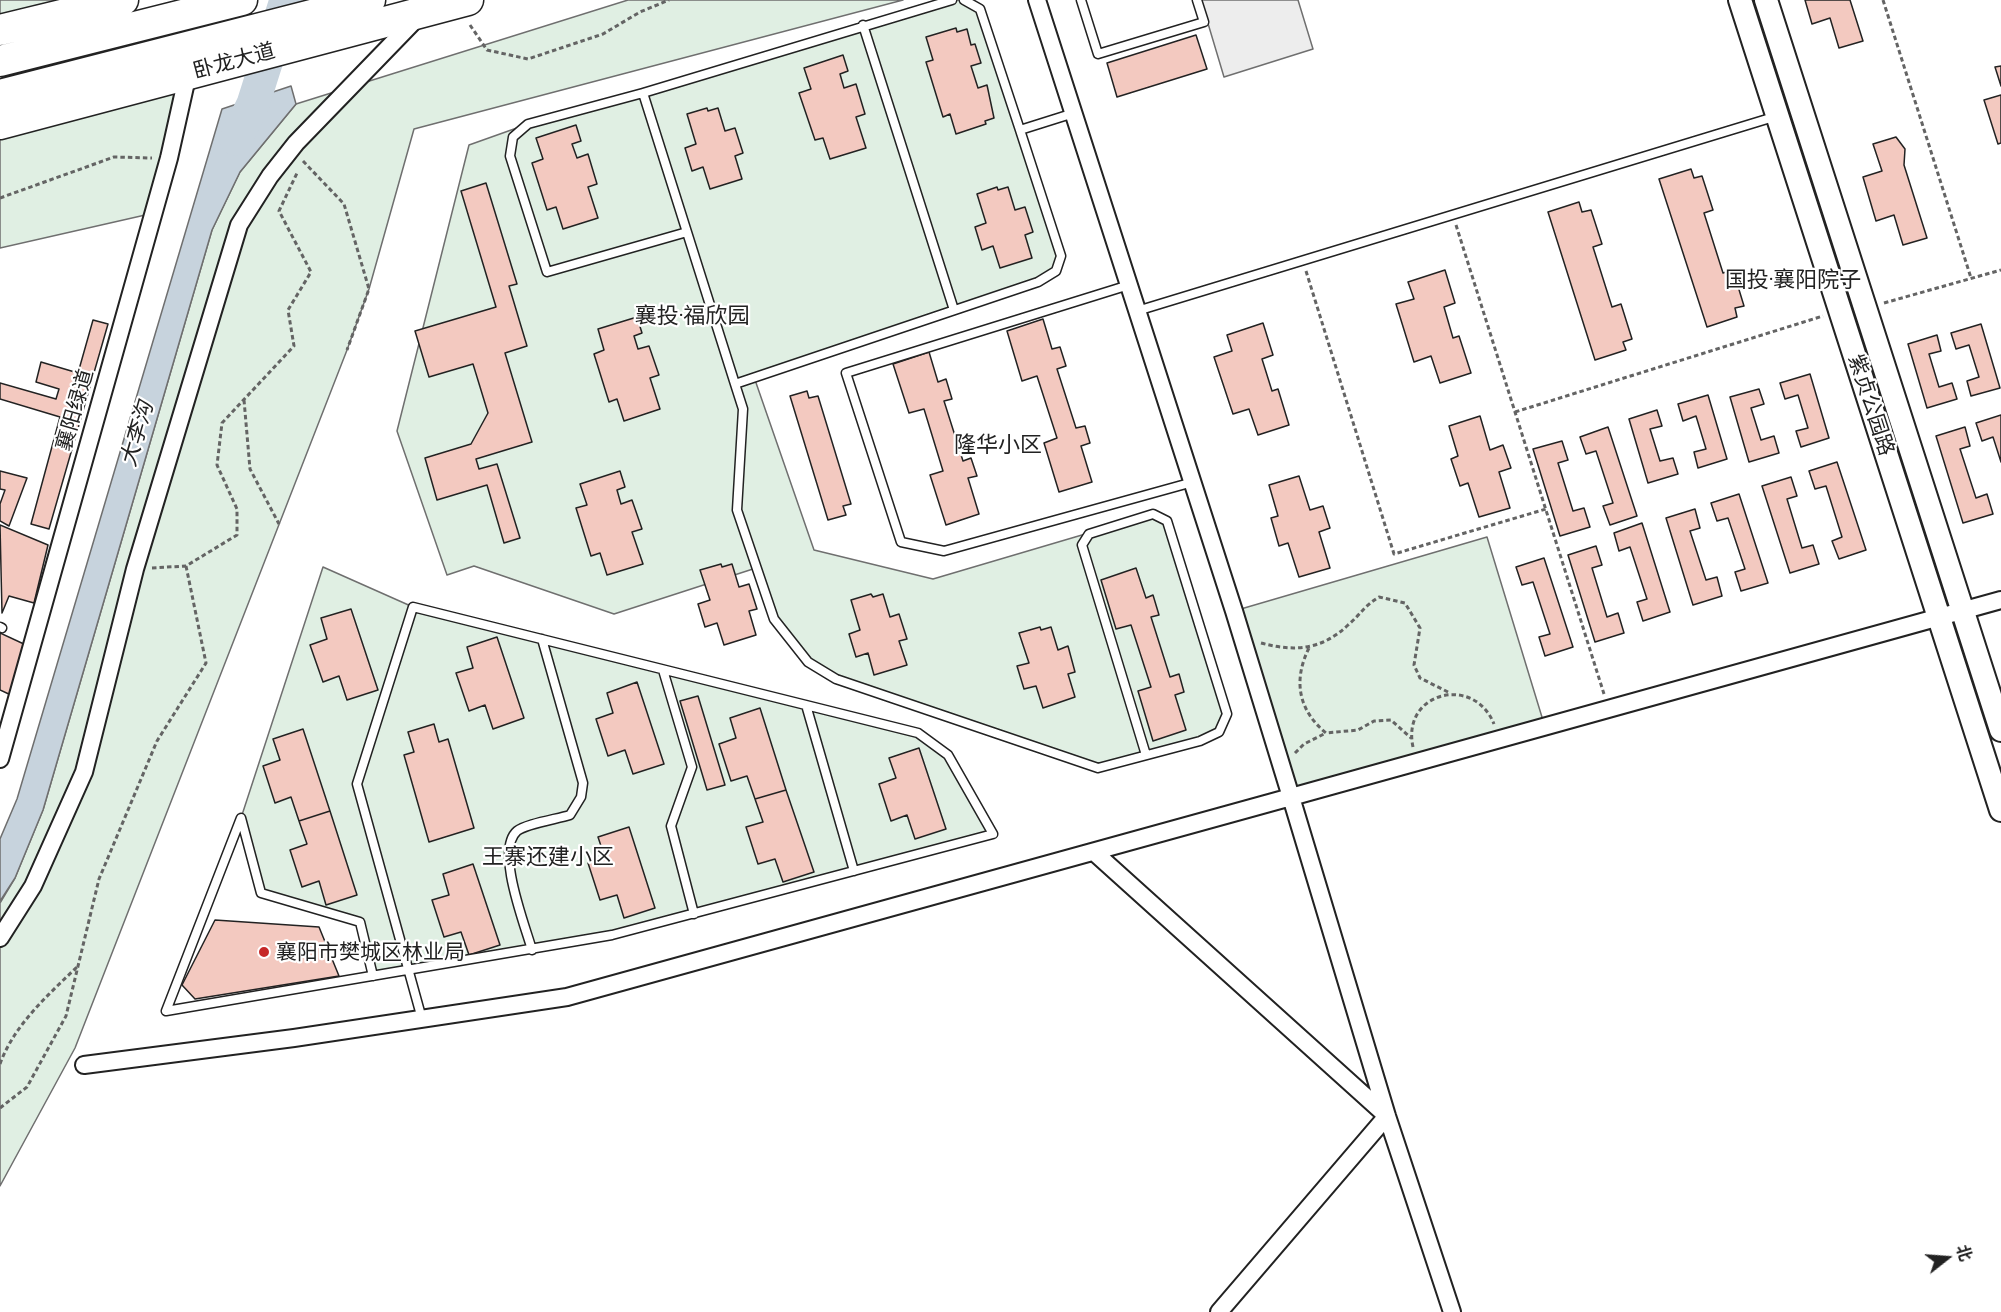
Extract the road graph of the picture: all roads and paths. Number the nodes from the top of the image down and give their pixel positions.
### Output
1 (123, 0) edge
2 (242, 0) edge
3 (370, 0) edge
4 (669, 0) edge
5 (952, 0) edge
6 (964, 0) edge
7 (1037, 0) edge
8 (1081, 0) edge
9 (1197, 0) edge
10 (1740, 0) edge
11 (1766, 0) edge
12 (1882, 0) edge
13 (461, 2) edge
14 (422, 6) edge
15 (863, 25) junction
16 (0, 30) edge
17 (0, 61) edge
18 (188, 73) junction
19 (643, 93) junction
20 (0, 95) edge
21 (1074, 113) junction
22 (1778, 116) junction
23 (0, 124) edge
24 (1020, 130) junction
25 (296, 143) junction
26 (169, 159) junction
27 (302, 161) junction
28 (0, 198) edge
29 (1453, 215) junction
30 (687, 232) junction
31 (1303, 261) junction
32 (2001, 270) edge
33 (1971, 279) junction
34 (1129, 285) junction
35 (1865, 309) junction
36 (954, 310) junction
37 (1137, 311) junction
38 (1840, 311) junction
39 (347, 350) dead end
40 (735, 384) junction
41 (244, 400) junction
42 (1515, 412) junction
43 (1192, 482) junction
44 (1546, 508) junction
45 (279, 524) dead end
46 (186, 566) junction
47 (135, 569) junction
48 (2001, 600) edge
49 (1963, 611) junction
50 (1939, 618) junction
51 (1241, 635) junction
52 (542, 639) junction
53 (1309, 648) junction
54 (663, 670) junction
55 (1450, 693) junction
56 (806, 705) junction
57 (1609, 710) junction
58 (2001, 730) edge
59 (1326, 733) junction
60 (1411, 738) junction
61 (1500, 740) junction
62 (1146, 755) junction
63 (0, 759) edge
64 (1416, 762) junction
65 (1283, 773) junction
66 (1291, 797) junction
67 (2001, 810) edge
68 (1094, 852) junction
69 (854, 871) junction
70 (694, 914) junction
71 (0, 938) edge
72 (532, 950) junction
73 (79, 965) junction
74 (408, 970) junction
75 (374, 976) junction
76 (422, 1019) junction
77 (0, 1064) edge
78 (84, 1065) dead end
79 (0, 1108) edge
80 (1387, 1116) junction
81 (1219, 1312) edge
82 (1452, 1312) edge

1 - 16 highway
2 - 17 highway
3 - 20 highway
4 - 13 path
5 - 15 lane
6 - 24 lane
7 - 21 street
8 - 9 lane
10 - 22 street, 紫贞公园路
11 - 35 street, 紫贞公园路
12 - 33 path
13 - 14 highway, 卧龙大道
14 - 18 highway, 卧龙大道
14 - 25 street
15 - 19 lane
15 - 36 lane
18 - 23 highway, 卧龙大道
18 - 26 street, 襄阳绿道
19 - 30 lane
19 - 30 lane
21 - 24 lane
21 - 34 street
22 - 29 lane
22 - 38 street, 紫贞公园路
24 - 36 lane
25 - 27 path
25 - 47 street
26 - 28 path
26 - 63 street, 襄阳绿道
27 - 39 path
27 - 41 path
29 - 31 lane
29 - 42 path
30 - 40 lane
31 - 37 lane
31 - 44 path
32 - 33 path
33 - 35 path
34 - 37 street
34 - 43 lane
35 - 49 street, 紫贞公园路
36 - 40 lane
37 - 43 street
38 - 42 path
38 - 50 street, 紫贞公园路
40 - 62 lane
41 - 45 path
41 - 46 path
42 - 44 path
43 - 51 street
44 - 57 path
46 - 47 path
46 - 73 path
47 - 71 street
48 - 49 street
49 - 50 street
49 - 58 street, 紫贞公园路
50 - 57 street
50 - 67 street, 紫贞公园路
51 - 53 path
51 - 65 street
52 - 54 lane
52 - 72 lane
52 - 74 lane
53 - 55 path
53 - 59 path
54 - 56 lane
54 - 70 lane
55 - 60 path
55 - 61 path
56 - 69 lane
56 - 69 lane
57 - 61 street
59 - 60 path
59 - 65 path
60 - 64 path
61 - 64 street
62 - 62 lane
64 - 66 street
65 - 66 street
66 - 68 street
66 - 80 street
68 - 76 street
68 - 80 street
69 - 70 lane
70 - 72 lane
72 - 74 lane
73 - 77 path
73 - 79 path
74 - 75 lane
74 - 76 lane
75 - 75 lane
76 - 78 street
80 - 81 street
80 - 82 street

